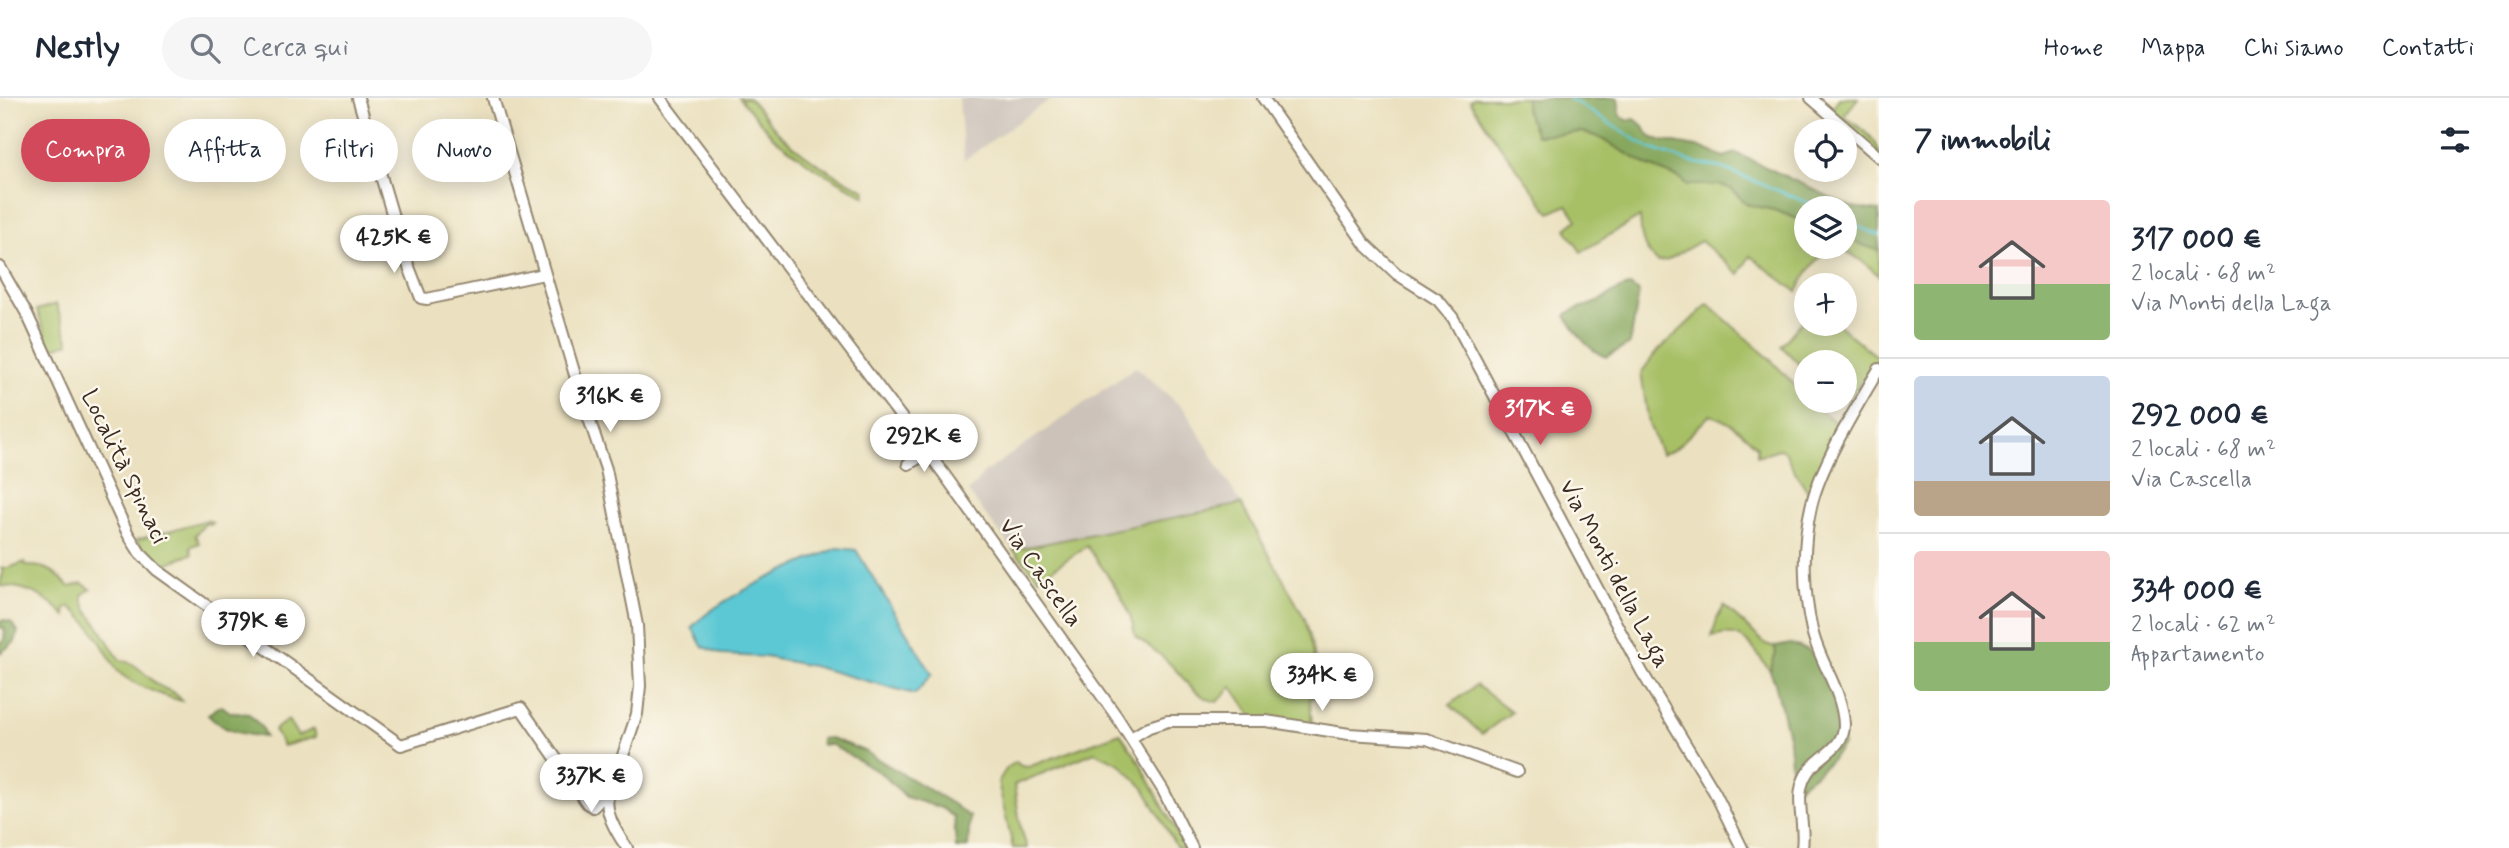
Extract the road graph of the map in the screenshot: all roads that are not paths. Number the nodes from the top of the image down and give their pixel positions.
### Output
1 (358, 98) edge
2 (493, 98) edge
3 (660, 98) edge
4 (1263, 98) edge
5 (1811, 98) edge
6 (1879, 157) edge
7 (0, 267) edge
8 (544, 274) junction
9 (1879, 369) edge
10 (928, 453) junction
11 (908, 464) dead end
12 (1131, 738) junction
13 (1517, 772) dead end
14 (616, 776) junction
15 (627, 848) edge
16 (1192, 848) edge
17 (1742, 848) edge
18 (1802, 848) edge

1 - 8 street
2 - 8 street
3 - 10 street, Via Cascella
4 - 17 street, Via Monti della Laga
5 - 6 street
7 - 14 street, Località Spinaci
8 - 14 street
9 - 18 street
10 - 11 street
10 - 12 street, Via Cascella
12 - 13 street
12 - 16 street, Via Cascella
14 - 15 street

